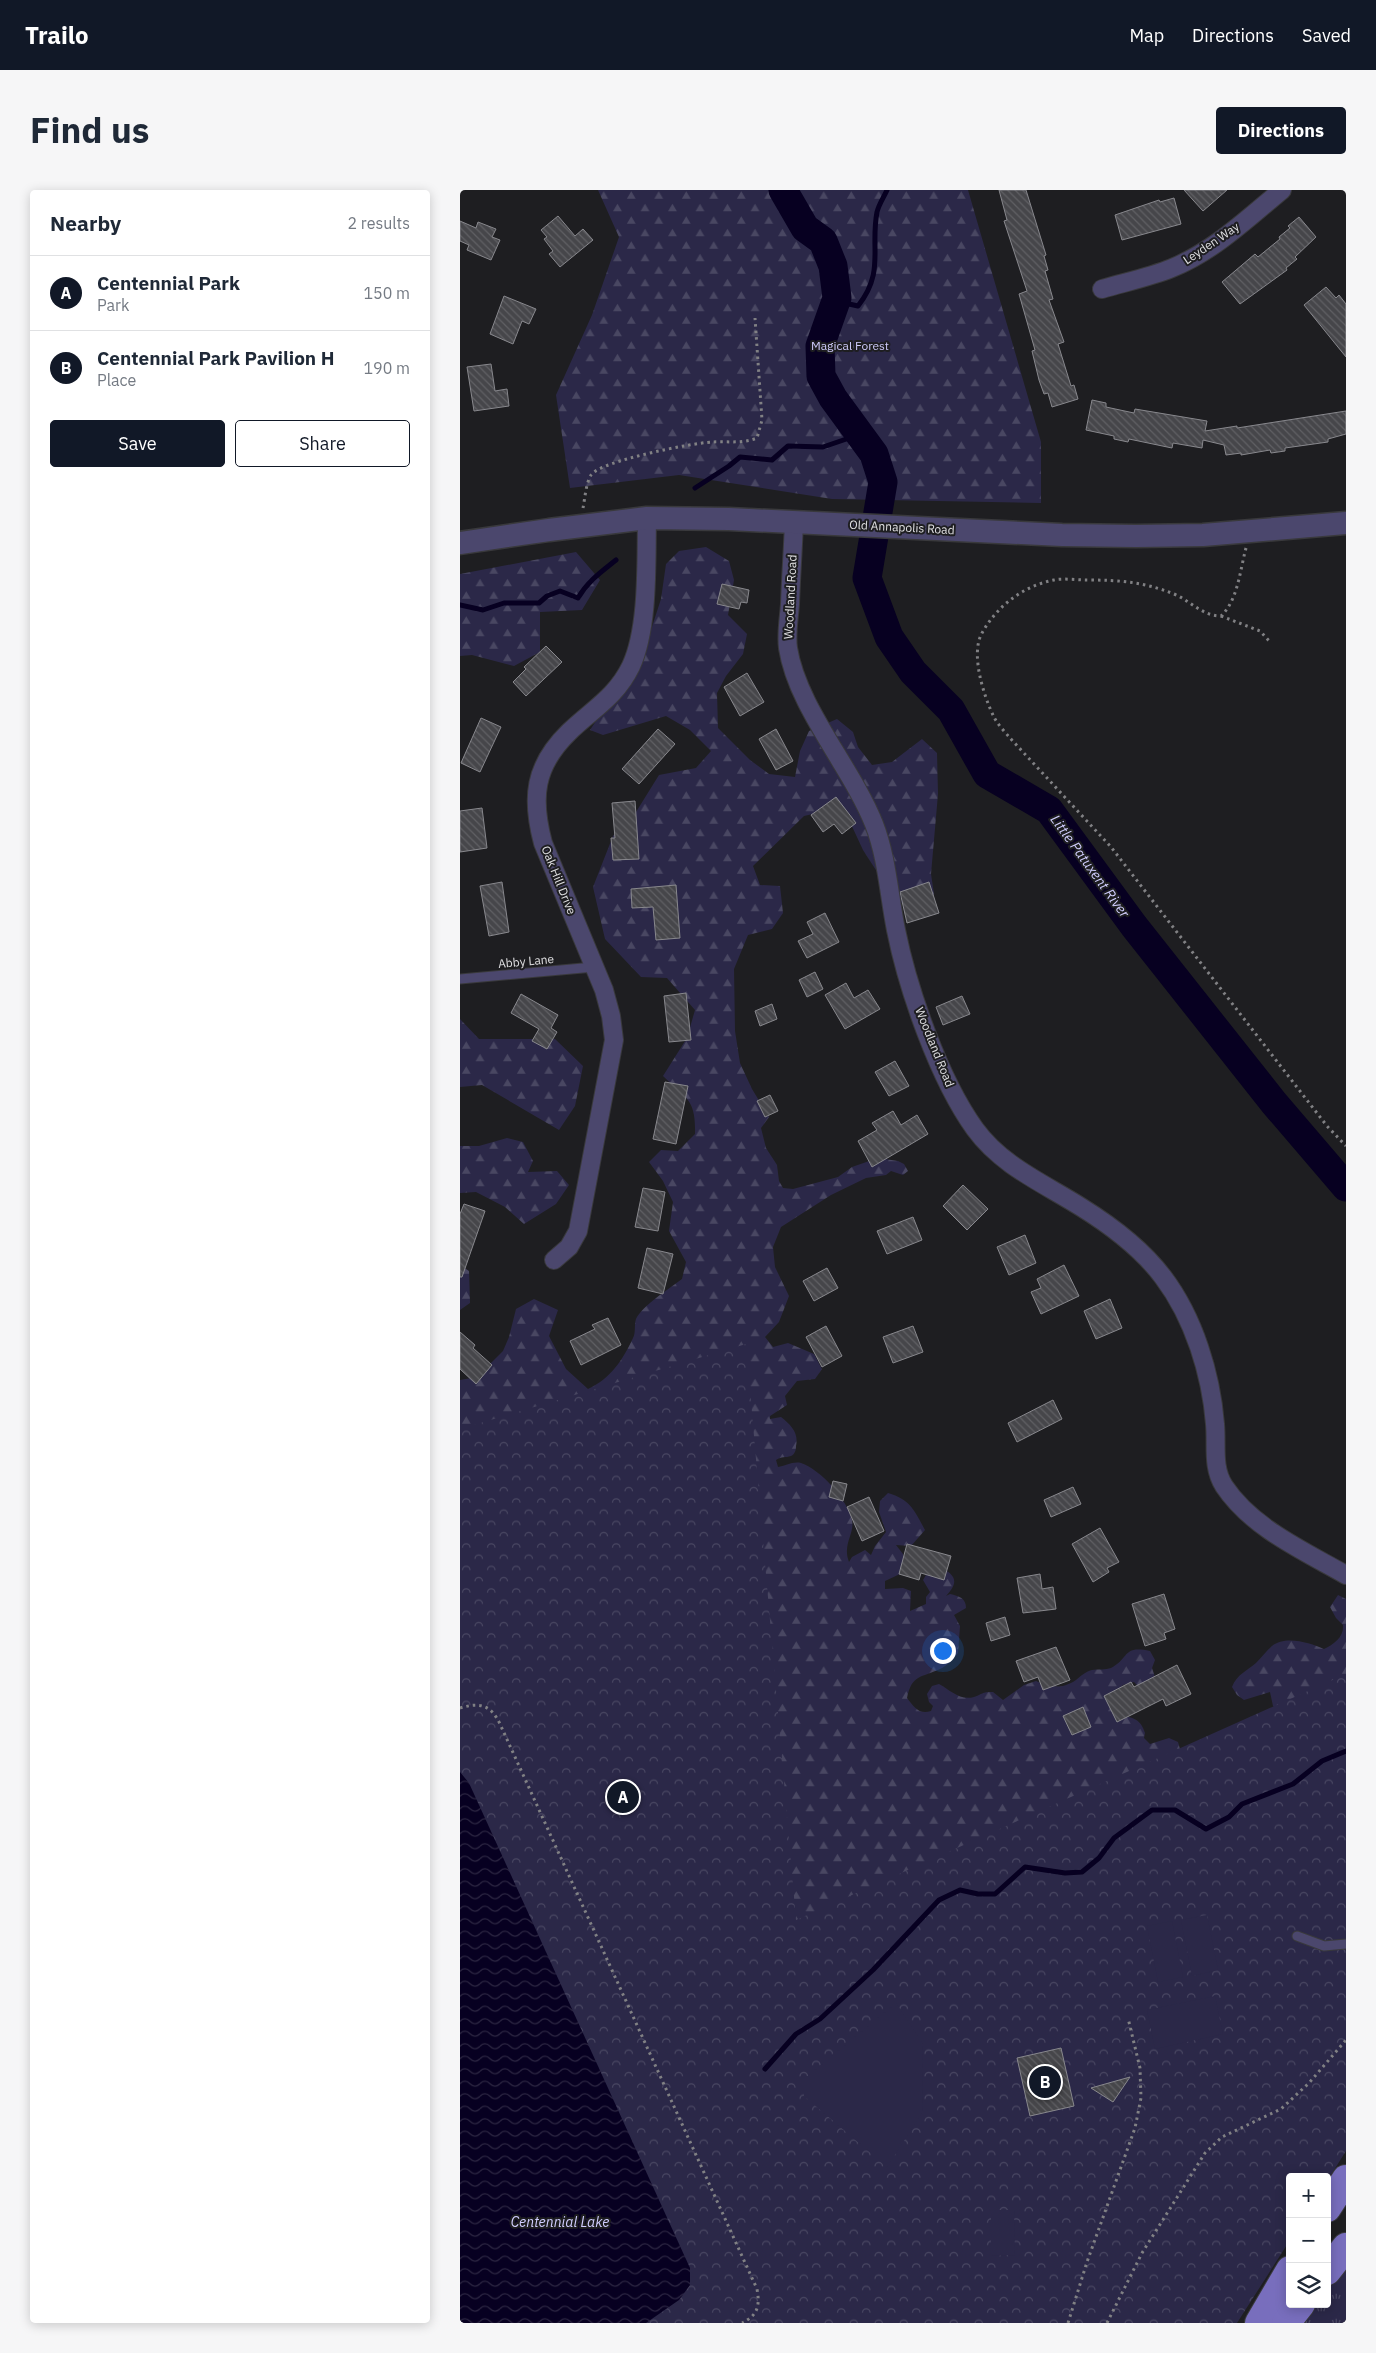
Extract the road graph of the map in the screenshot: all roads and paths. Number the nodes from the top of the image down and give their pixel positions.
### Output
1 (1282, 190) edge
2 (1102, 289) dead end
3 (755, 318) dead end
4 (648, 518) junction
5 (794, 522) junction
6 (1346, 523) edge
7 (580, 526) junction
8 (460, 543) edge
9 (1245, 552) dead end
10 (1221, 616) junction
11 (1271, 643) dead end
12 (594, 967) junction
13 (460, 979) edge
14 (1346, 1146) edge
15 (554, 1260) dead end
16 (1346, 1575) edge
17 (460, 1708) edge
18 (1297, 1936) dead end
19 (1346, 1944) edge
20 (1128, 2018) dead end
21 (1346, 2040) edge
22 (1346, 2179) edge
23 (1331, 2202) edge
24 (1346, 2247) edge
25 (1331, 2266) edge
26 (1286, 2277) edge
27 (1298, 2308) edge
28 (742, 2323) edge
29 (1068, 2323) edge
30 (1106, 2323) edge
31 (1259, 2323) edge
32 (1286, 2323) edge

1 - 2 street, Leyden Way
3 - 7 path
4 - 5 street, Old Annapolis Road
4 - 7 street, Old Annapolis Road
4 - 12 street, Oak Hill Drive
5 - 6 street, Old Annapolis Road
5 - 16 street, Woodland Road
7 - 8 street, Old Annapolis Road
9 - 10 path
10 - 11 path
10 - 14 path
12 - 13 lane, Abby Lane
12 - 15 street, Oak Hill Drive
17 - 28 path
18 - 19 lane
20 - 29 path
21 - 30 path
22 - 23 main road
24 - 25 main road
26 - 31 main road
27 - 32 main road

